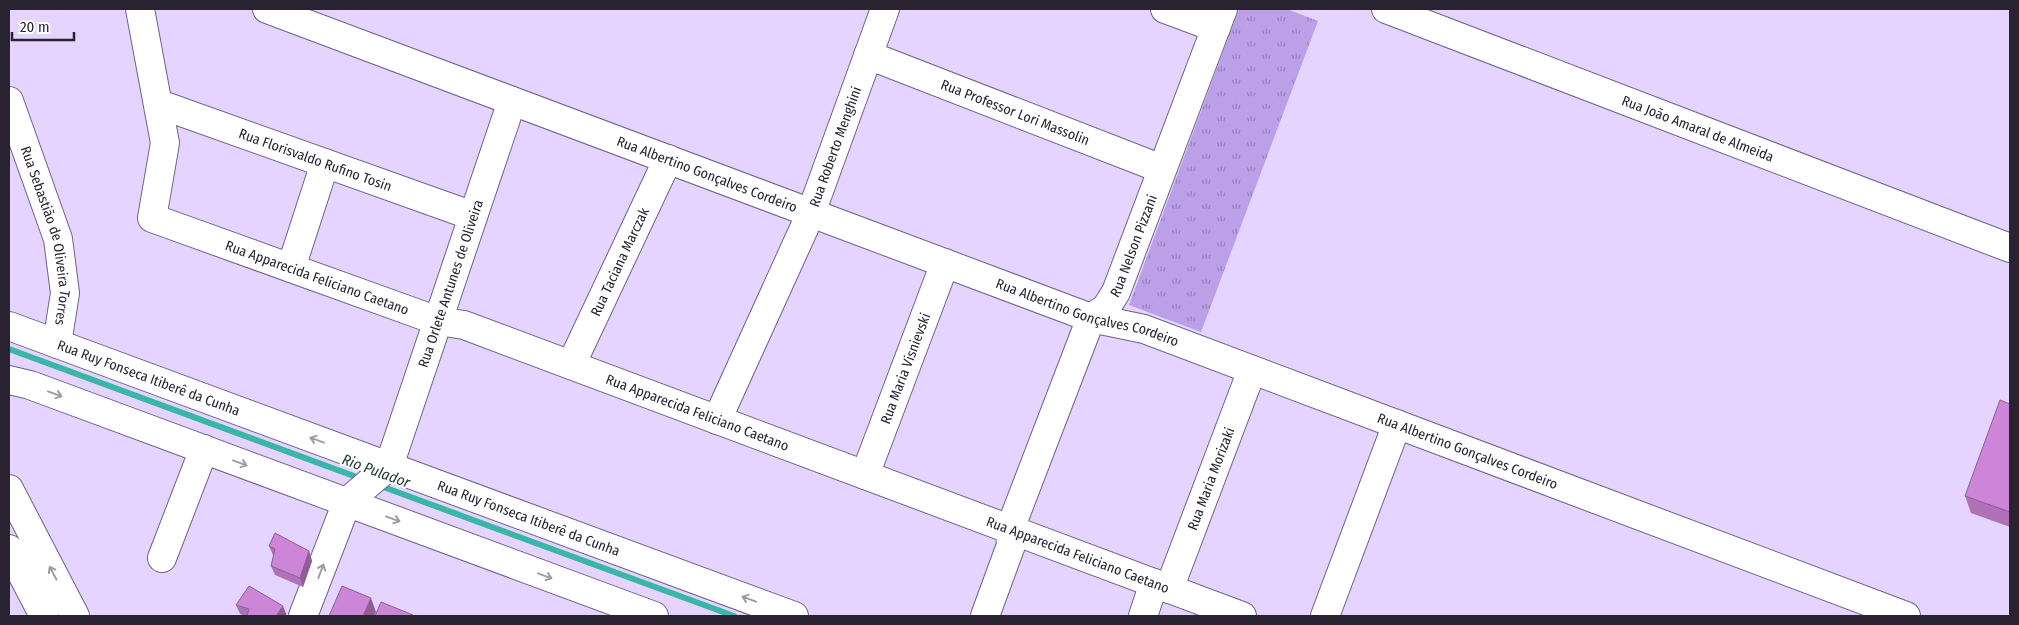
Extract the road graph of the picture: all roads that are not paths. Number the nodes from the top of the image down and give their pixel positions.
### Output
1 (140, 9) edge
2 (267, 9) edge
3 (885, 9) edge
4 (1165, 9) edge
5 (1386, 9) edge
6 (1220, 18) edge
7 (868, 55) junction
8 (9, 101) edge
9 (512, 101) junction
10 (159, 104) junction
11 (668, 159) junction
12 (325, 163) junction
13 (1162, 169) junction
14 (811, 212) junction
15 (474, 216) junction
16 (2010, 248) edge
17 (945, 263) junction
18 (291, 268) junction
19 (1091, 318) junction
20 (438, 321) junction
21 (9, 326) edge
22 (57, 344) junction
23 (571, 365) junction
24 (1252, 370) junction
25 (9, 380) edge
26 (717, 420) junction
27 (1397, 424) junction
28 (204, 449) junction
29 (389, 466) junction
30 (865, 475) junction
31 (9, 489) edge
32 (347, 502) junction
33 (1010, 529) junction
34 (10, 554) edge
35 (162, 558) dead end
36 (1162, 586) junction
37 (617, 610) edge
38 (44, 616) edge
39 (75, 616) edge
40 (303, 616) edge
41 (654, 616) edge
42 (794, 616) edge
43 (985, 616) edge
44 (1143, 616) edge
45 (1242, 616) edge
46 (1325, 616) edge
47 (1906, 616) edge

1 - 10 street
2 - 9 street, Rua Albertino Gonçalves Cordeiro
3 - 7 street, Rua Roberto Menghini
4 - 6 street
5 - 16 street, Rua João Amaral de Almeida
6 - 13 street, Rua Nelson Pizzani
7 - 13 street, Rua Professor Lori Massolin
7 - 14 street, Rua Roberto Menghini
8 - 22 street, Rua Sebastião de Oliveira Torres
9 - 11 street, Rua Albertino Gonçalves Cordeiro
9 - 15 street, Rua Orlete Antunes de Oliveira
10 - 12 street, Rua Florisvaldo Rufino Tosin
10 - 18 street, Rua Apparecida Feliciano Caetano
11 - 14 street, Rua Albertino Gonçalves Cordeiro
11 - 23 street, Rua Taciana Marczak
12 - 15 street, Rua Florisvaldo Rufino Tosin
12 - 18 street
13 - 19 street, Rua Nelson Pizzani
14 - 17 street, Rua Albertino Gonçalves Cordeiro
14 - 26 street, Rua Roberto Menghini
15 - 20 street, Rua Orlete Antunes de Oliveira
17 - 19 street, Rua Albertino Gonçalves Cordeiro
17 - 30 street, Rua Maria Visnievski
18 - 20 street, Rua Apparecida Feliciano Caetano
19 - 24 street, Rua Albertino Gonçalves Cordeiro
19 - 33 street, Rua Nelson Pizzani
20 - 23 street, Rua Apparecida Feliciano Caetano
20 - 29 street, Rua Orlete Antunes de Oliveira
21 - 22 street, Rua Ruy Fonseca Itiberê da Cunha
29 -> 22 street, Rua Ruy Fonseca Itiberê da Cunha
23 - 26 street, Rua Apparecida Feliciano Caetano
24 - 27 street, Rua Albertino Gonçalves Cordeiro
24 - 36 street, Rua Maria Morizaki
25 -> 28 street
26 - 30 street, Rua Apparecida Feliciano Caetano
27 - 46 street
27 - 47 street, Rua Albertino Gonçalves Cordeiro
28 -> 32 street
28 - 35 street
29 - 32 street
42 -> 29 street, Rua Ruy Fonseca Itiberê da Cunha
30 - 33 street, Rua Apparecida Feliciano Caetano
39 -> 31 street
32 -> 37 street
40 -> 32 street
33 - 36 street, Rua Apparecida Feliciano Caetano
33 - 43 street, Rua Nelson Pizzani
34 - 38 street
36 - 44 street, Rua Maria Morizaki
36 - 45 street, Rua Apparecida Feliciano Caetano
37 - 41 street

